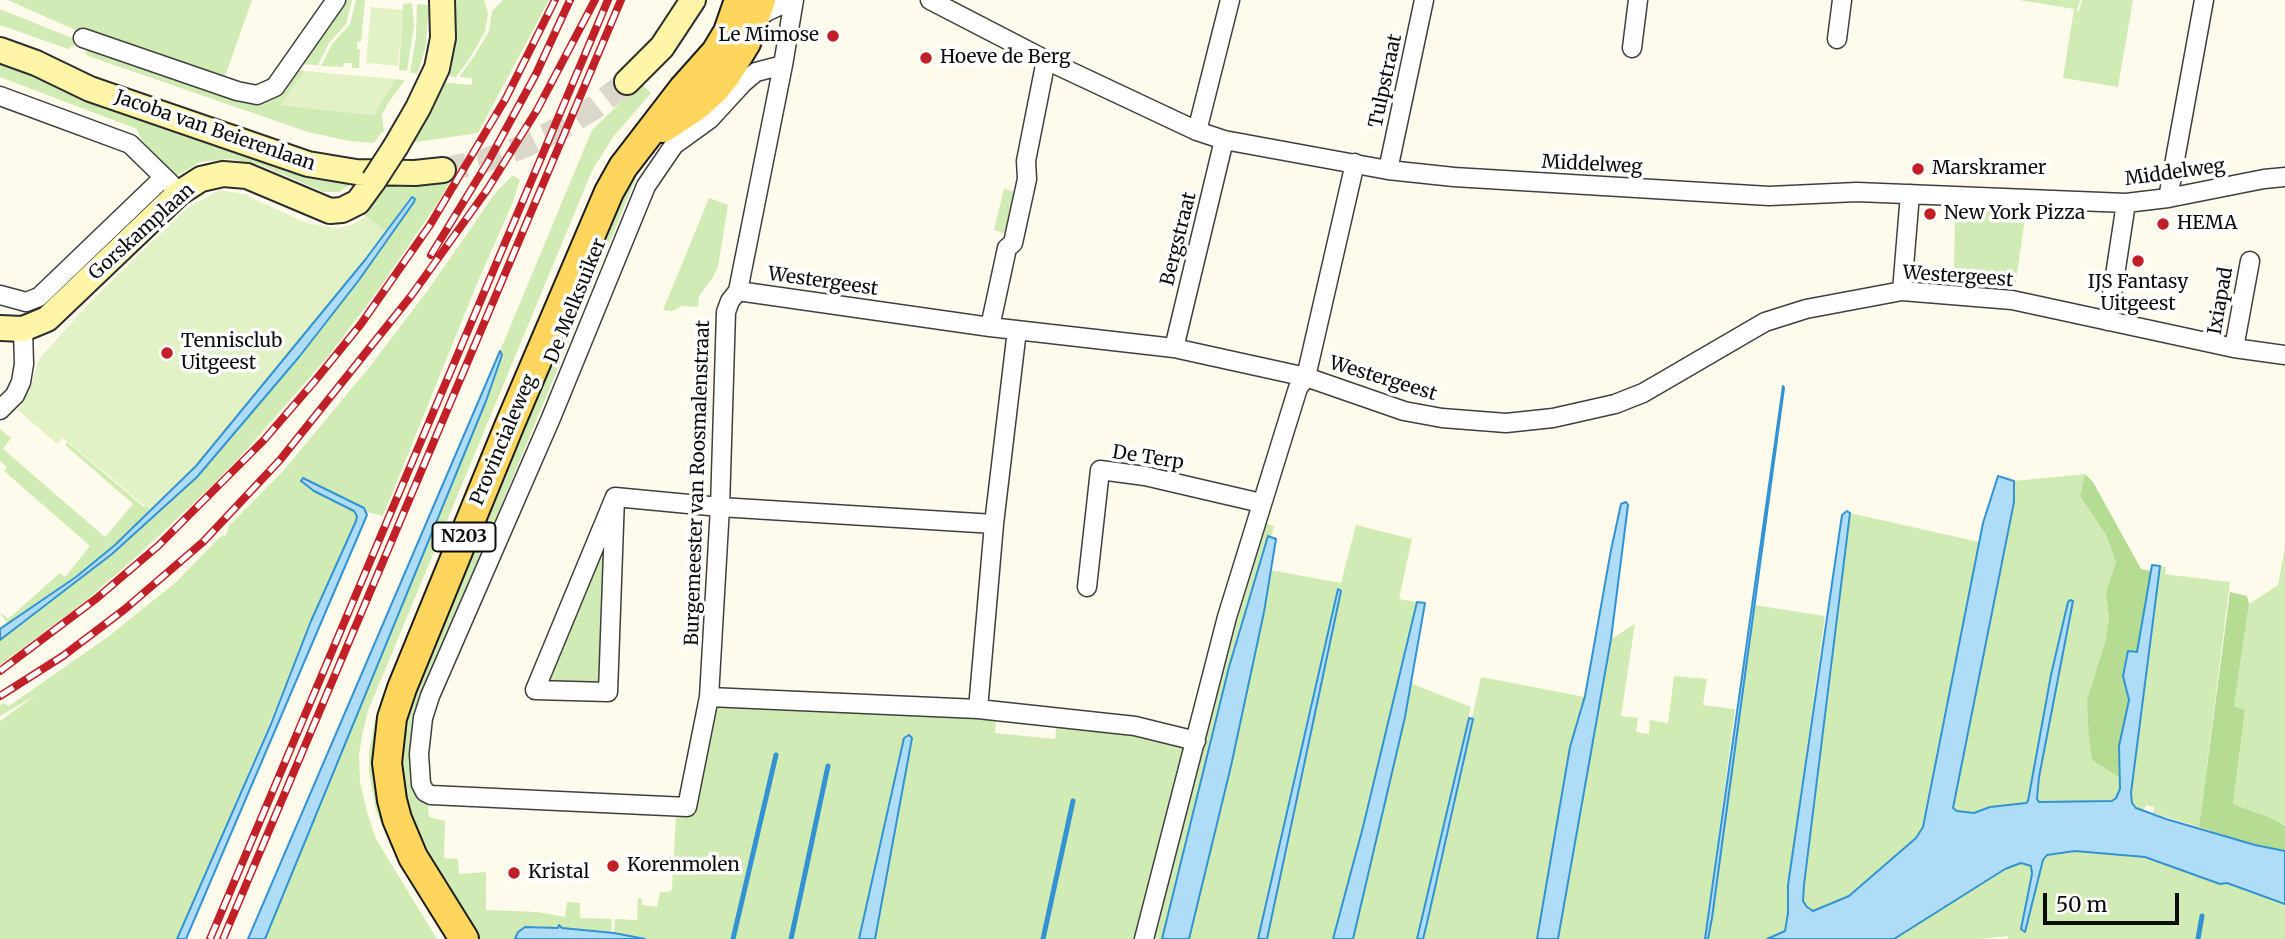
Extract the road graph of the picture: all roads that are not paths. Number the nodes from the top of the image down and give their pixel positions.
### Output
1 (336, 0) edge
2 (442, 0) edge
3 (679, 0) edge
4 (694, 0) edge
5 (793, 0) edge
6 (1230, 0) edge
7 (1424, 0) edge
8 (1638, 0) edge
9 (1842, 0) edge
10 (2204, 0) edge
11 (938, 2) edge
12 (751, 7) edge
13 (83, 38) dead end
14 (1837, 39) dead end
15 (1632, 48) dead end
16 (0, 50) edge
17 (1046, 60) junction
18 (782, 65) junction
19 (0, 96) edge
20 (1197, 131) junction
21 (1224, 140) junction
22 (1355, 163) junction
23 (444, 164) tunnel mouth
24 (1388, 170) junction
25 (2285, 177) edge
26 (172, 185) junction
27 (1910, 194) junction
28 (2168, 198) junction
29 (2126, 202) junction
30 (2250, 261) dead end
31 (1902, 291) junction
32 (738, 292) junction
33 (0, 295) edge
34 (2108, 321) junction
35 (990, 327) junction
36 (11, 328) edge
37 (1017, 330) junction
38 (1174, 348) junction
39 (2234, 348) junction
40 (2285, 355) edge
41 (1306, 377) junction
42 (0, 410) edge
43 (615, 498) junction
44 (1261, 503) junction
45 (720, 507) junction
46 (994, 524) junction
47 (1087, 587) dead end
48 (709, 697) junction
49 (978, 709) junction
50 (1196, 741) junction
51 (687, 807) joint
52 (464, 939) edge
53 (1144, 939) edge

1 - 13 street
2 - 26 main road, Gorskamplaan, bridge
3 - 4 main road
5 - 12 street
5 - 18 street, Burgemeester van Roosmalenstraat
6 - 20 street
7 - 24 street, Tulpstraat
8 - 15 street
9 - 14 street
10 - 28 street
11 - 17 street, Middelweg
12 - 52 main road, Provincialeweg / N203
16 - 23 main road, Jacoba van Beierenlaan
17 - 20 street, Middelweg
17 - 35 street
18 - 32 street, Burgemeester van Roosmalenstraat
18 - 51 street, De Melksuiker
19 - 26 street, Jacoba van Beierenlaan
20 - 21 street, Middelweg
21 - 22 street, Middelweg
21 - 38 street, Bergstraat
22 - 24 street, Middelweg
22 - 41 street
24 - 27 street, Middelweg
25 - 28 street, Middelweg
26 - 33 street, Gorskamplaan
26 - 36 main road, Gorskamplaan
27 - 29 street, Middelweg
27 - 31 street
28 - 29 street, Middelweg
29 - 34 street
30 - 39 street, Ixiapad
31 - 34 street, Westergeest
31 - 41 street, Westergeest
32 - 35 street, Westergeest
32 - 45 street, Burgemeester van Roosmalenstraat
34 - 39 street, Westergeest
35 - 37 street, Westergeest
36 - 42 street
37 - 38 street, Westergeest
37 - 46 street
38 - 41 street, Westergeest
39 - 40 street, Westergeest
41 - 44 street
43 - 43 street
43 - 45 street
44 - 47 street, De Terp
44 - 50 street
45 - 46 street
45 - 48 street, Burgemeester van Roosmalenstraat
46 - 49 street
48 - 49 street
48 - 51 street, Burgemeester van Roosmalenstraat
49 - 50 street
50 - 53 street

